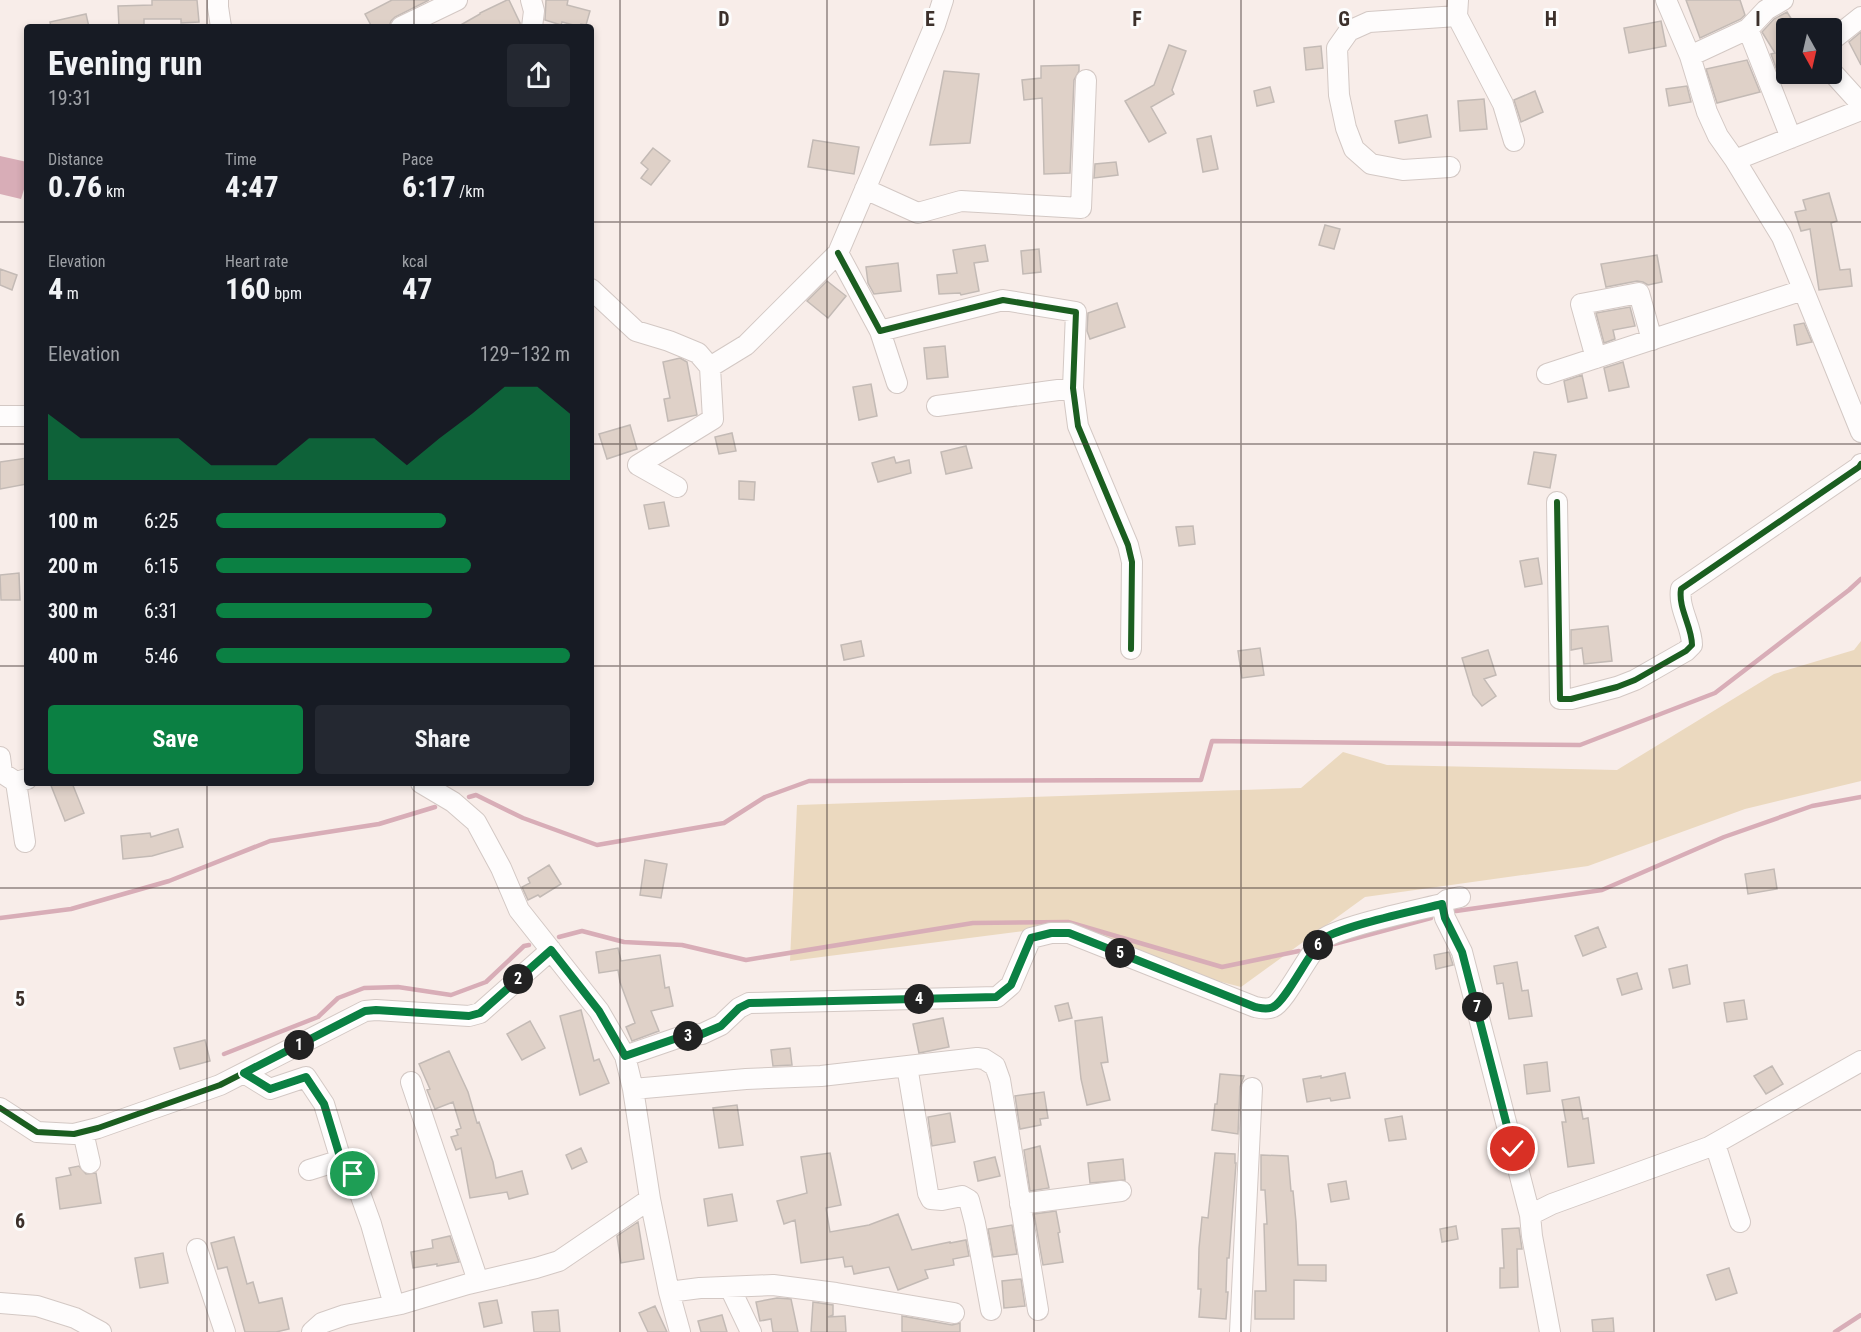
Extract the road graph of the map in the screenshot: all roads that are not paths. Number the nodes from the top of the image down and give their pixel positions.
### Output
1 (218, 0) edge
2 (457, 0) edge
3 (531, 0) edge
4 (943, 0) edge
5 (1666, 0) edge
6 (1783, 0) edge
7 (1763, 5) edge
8 (1458, 8) edge
9 (1861, 17) edge
10 (438, 20) edge
11 (221, 24) edge
12 (417, 24) edge
13 (532, 24) edge
14 (1748, 29) junction
15 (1842, 32) edge
16 (1690, 56) junction
17 (1086, 80) dead end
18 (1842, 83) edge
19 (1861, 104) edge
20 (1861, 110) edge
21 (1791, 138) junction
22 (1514, 141) dead end
23 (1735, 160) junction
24 (1450, 167) dead end
25 (865, 189) junction
26 (838, 253) junction
27 (1803, 290) junction
28 (594, 292) edge
29 (880, 331) junction
30 (1652, 340) junction
31 (1596, 358) junction
32 (710, 367) junction
33 (1547, 374) dead end
34 (897, 383) dead end
35 (1072, 388) junction
36 (937, 406) dead end
37 (0, 416) edge
38 (24, 416) edge
39 (1861, 432) edge
40 (1861, 464) edge
41 (677, 487) dead end
42 (1557, 502) dead end
43 (1131, 649) dead end
44 (0, 757) edge
45 (21, 781) edge
46 (426, 786) edge
47 (25, 842) dead end
48 (1460, 897) dead end
49 (1442, 904) junction
50 (551, 950) junction
51 (625, 1056) junction
52 (1861, 1061) edge
53 (907, 1065) junction
54 (244, 1073) junction
55 (411, 1082) dead end
56 (1252, 1088) dead end
57 (633, 1089) junction
58 (0, 1108) edge
59 (83, 1132) junction
60 (1715, 1143) junction
61 (341, 1160) junction
62 (90, 1163) dead end
63 (309, 1170) dead end
64 (1121, 1191) dead end
65 (650, 1198) junction
66 (1020, 1204) junction
67 (1530, 1215) junction
68 (1740, 1222) dead end
69 (197, 1248) dead end
70 (478, 1281) junction
71 (730, 1288) junction
72 (669, 1292) junction
73 (0, 1303) edge
74 (393, 1305) junction
75 (991, 1310) dead end
76 (1038, 1310) dead end
77 (954, 1313) dead end
78 (101, 1332) edge
79 (225, 1332) edge
80 (312, 1332) edge
81 (680, 1332) edge
82 (751, 1332) edge
83 (1240, 1332) edge
84 (1550, 1332) edge

1 - 11 street
2 - 10 street
3 - 13 street
4 - 25 street
5 - 16 street
6 - 7 street
7 - 14 street
8 - 22 street
8 - 24 street
9 - 15 street
10 - 12 street
14 - 16 street
14 - 21 street
16 - 23 street
17 - 25 street
18 - 19 street
20 - 21 street
21 - 23 street
23 - 27 street
25 - 26 street
26 - 29 street
26 - 32 street
27 - 30 street
27 - 39 street
28 - 32 street
29 - 34 street
29 - 35 street
30 - 31 street
30 - 31 street
31 - 33 street
32 - 41 street
35 - 36 street
35 - 43 street
37 - 38 street
40 - 42 street
44 - 45 street
45 - 47 street
46 - 50 street
48 - 49 street
49 - 51 street
49 - 67 street
50 - 51 street
50 - 54 street
51 - 57 street
52 - 60 street
53 - 57 street
53 - 66 street
53 - 75 street
54 - 59 street
54 - 61 street
55 - 70 street
56 - 83 street
57 - 65 street
58 - 59 street
59 - 62 street
60 - 67 street
60 - 68 street
61 - 63 street
61 - 74 street
64 - 66 street
65 - 70 street
65 - 72 street
66 - 76 street
67 - 84 street
69 - 79 street
70 - 74 street
71 - 72 street
71 - 77 street
71 - 82 street
72 - 81 street
73 - 78 street
74 - 80 street

